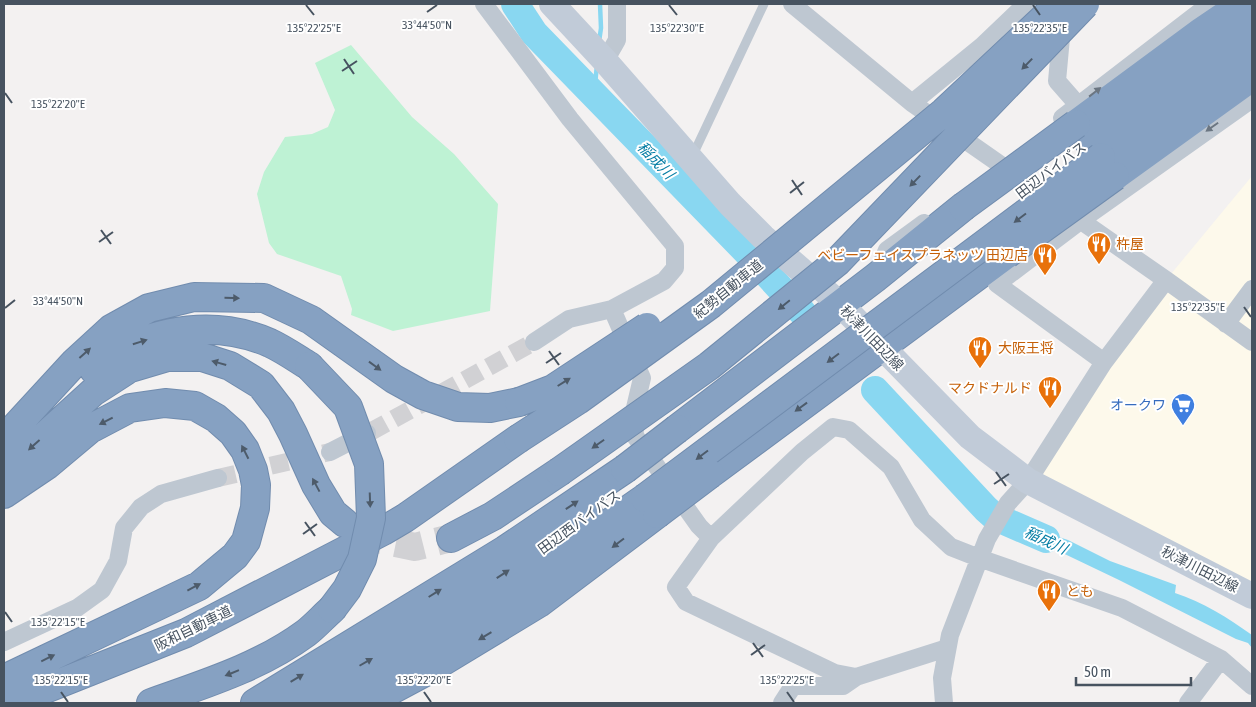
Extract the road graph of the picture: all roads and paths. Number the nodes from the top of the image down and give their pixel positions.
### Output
1 (484, 4) edge
2 (552, 4) edge
3 (617, 4) edge
4 (764, 4) edge
5 (792, 4) edge
6 (1026, 4) edge
7 (1059, 4) edge
8 (1064, 4) edge
9 (1085, 4) edge
10 (1210, 4) edge
11 (1242, 4) edge
12 (1252, 21) edge
13 (1252, 48) edge
14 (605, 61) junction
15 (1252, 77) edge
16 (1252, 99) edge
17 (912, 103) junction
18 (1092, 141) junction
19 (691, 160) junction
20 (1002, 166) junction
21 (1080, 221) junction
22 (787, 240) junction
23 (875, 278) junction
24 (1166, 280) junction
25 (1252, 288) edge
26 (612, 309) junction
27 (1226, 324) junction
28 (862, 325) junction
29 (534, 342) tunnel mouth
30 (1252, 342) edge
31 (1104, 362) junction
32 (370, 432) tunnel mouth
33 (4, 439) edge
34 (4, 444) edge
35 (330, 452) tunnel mouth
36 (4, 473) edge
37 (218, 478) tunnel mouth
38 (1028, 481) junction
39 (640, 491) junction
40 (4, 494) edge
41 (345, 523) tunnel mouth
42 (370, 538) joint
43 (451, 538) tunnel mouth
44 (711, 538) junction
45 (979, 558) junction
46 (1252, 596) edge
47 (4, 642) edge
48 (947, 648) junction
49 (1221, 659) junction
50 (856, 677) junction
51 (4, 679) edge
52 (1252, 686) edge
53 (10, 703) edge
54 (151, 703) edge
55 (255, 703) edge
56 (294, 703) edge
57 (333, 703) edge
58 (367, 703) edge
59 (782, 703) edge
60 (944, 703) edge
61 (1188, 703) edge

1 - 26 street
2 - 14 main road, 秋津川田辺線
3 - 14 street
4 - 19 lane
5 - 17 street
6 - 17 street
7 - 22 highway, 紀勢自動車道, bridge
8 - 18 street
9 -> 43 highway, bridge
18 -> 10 street
11 - 18 highway
12 - 18 highway, 田辺バイパス
13 - 18 highway, 田辺バイパス
14 - 19 main road, 秋津川田辺線
15 - 18 highway
16 -> 21 street
17 - 20 street
18 - 20 street
18 - 23 highway, bridge
18 - 28 highway, 田辺バイパス, bridge
18 - 28 highway, bridge
19 - 28 main road, 秋津川田辺線
20 - 21 street
20 - 23 street
21 - 24 street
21 - 31 street
33 -> 22 highway, bridge
22 - 42 highway, 紀勢自動車道, bridge
23 - 28 highway
24 - 27 street
24 - 31 street
25 - 27 street
26 - 29 street
26 - 44 street
27 - 30 street
28 - 38 main road, 秋津川田辺線
28 - 39 highway, 田辺西バイパス, bridge
28 - 39 highway, bridge
28 -> 39 highway, bridge
31 - 38 street
32 - 35 street
34 -> 54 highway, bridge
41 -> 36 highway
37 - 47 street
38 - 45 street
38 - 46 main road, 秋津川田辺線
55 -> 39 highway
56 -> 39 highway, 田辺西バイパス
39 - 57 highway, 田辺西バイパス
39 -> 58 highway
51 -> 40 highway
42 - 53 highway, 阪和自動車道
44 - 45 street
44 - 50 street
45 - 48 street
45 - 49 street
48 - 50 street
48 - 60 street
49 - 52 street
49 - 61 street
50 - 59 street

